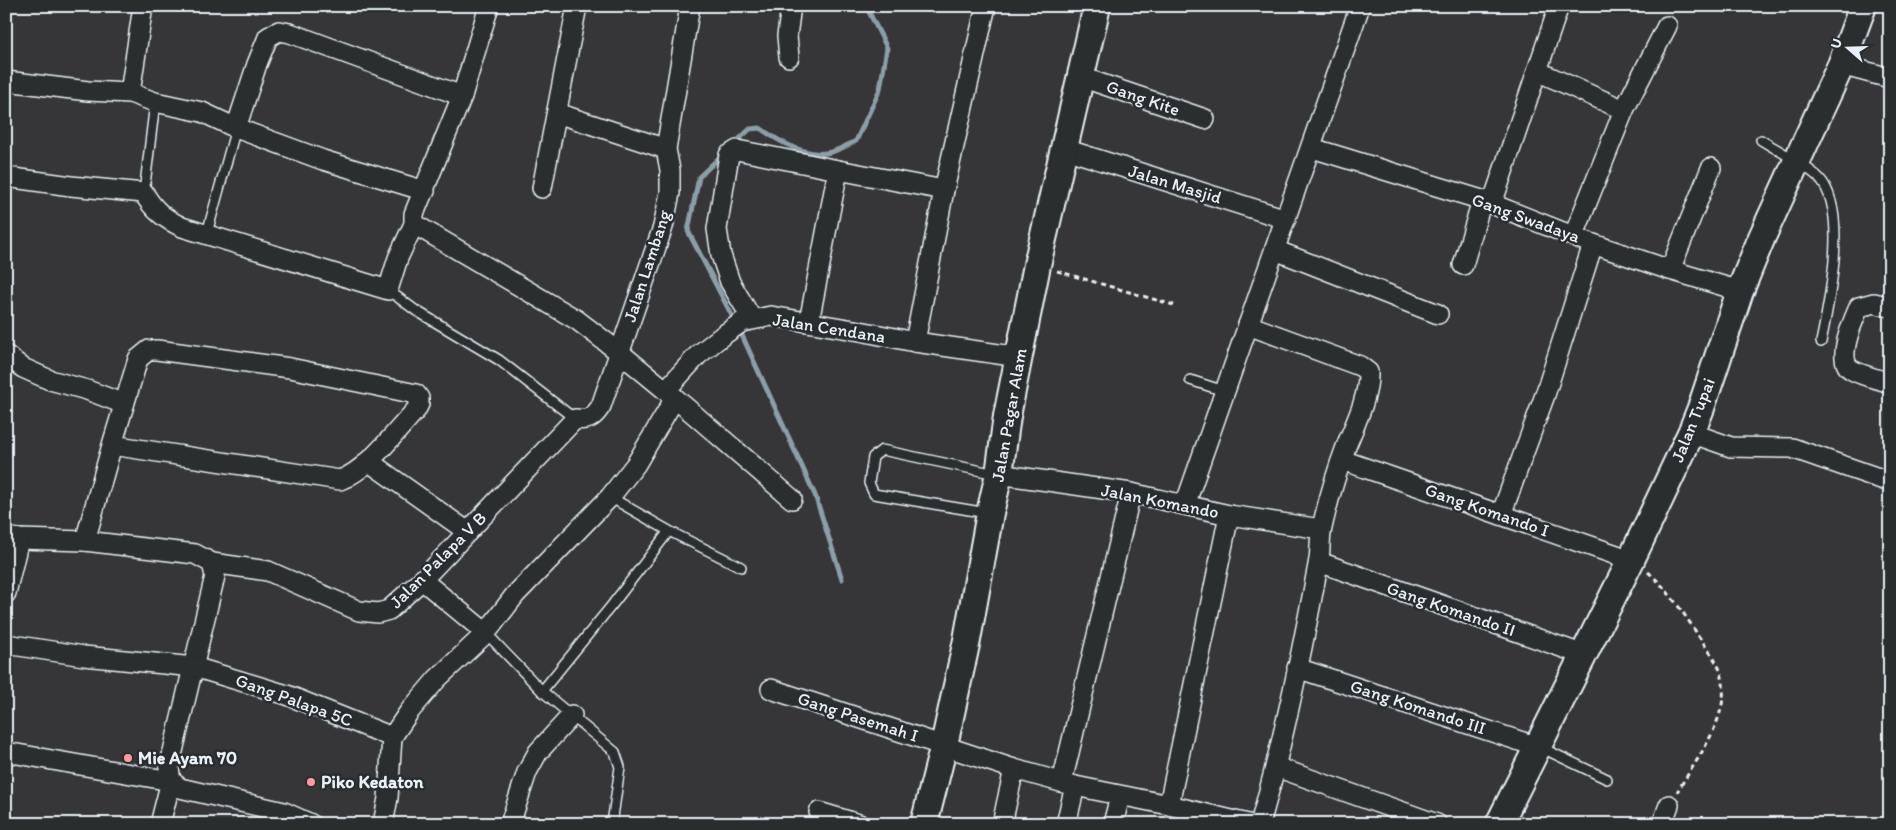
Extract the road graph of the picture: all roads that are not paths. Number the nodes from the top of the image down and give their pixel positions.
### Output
1 (143, 6) edge
2 (488, 6) edge
3 (577, 6) edge
4 (690, 6) edge
5 (791, 6) edge
6 (986, 6) edge
7 (1097, 6) edge
8 (1360, 6) edge
9 (1559, 6) edge
10 (1863, 6) edge
11 (1668, 26) dead end
12 (789, 57) dead end
13 (1842, 65) junction
14 (1537, 71) junction
15 (1081, 77) junction
16 (1890, 78) edge
17 (6, 81) edge
18 (130, 93) junction
19 (462, 96) junction
20 (155, 102) junction
21 (1624, 110) junction
22 (557, 114) junction
23 (1205, 118) dead end
24 (236, 128) junction
25 (1761, 140) dead end
26 (1312, 148) junction
27 (666, 149) junction
28 (1065, 149) junction
29 (1796, 162) junction
30 (1711, 168) dead end
31 (838, 170) junction
32 (6, 177) edge
33 (542, 188) dead end
34 (944, 190) junction
35 (425, 191) junction
36 (144, 193) junction
37 (1487, 202) junction
38 (1286, 219) junction
39 (414, 224) junction
40 (206, 234) junction
41 (1574, 235) junction
42 (1593, 244) junction
43 (1276, 250) junction
44 (1463, 265) dead end
45 (1670, 270) junction
46 (388, 290) junction
47 (1740, 291) junction
48 (1890, 307) edge
49 (1438, 314) dead end
50 (747, 321) junction
51 (809, 322) junction
52 (1248, 325) junction
53 (915, 342) junction
54 (1821, 342) dead end
55 (618, 352) junction
56 (6, 355) edge
57 (1019, 357) junction
58 (1190, 380) dead end
59 (1890, 383) edge
60 (1224, 391) junction
61 (670, 394) junction
62 (124, 404) junction
63 (575, 419) junction
64 (1691, 433) junction
65 (112, 445) junction
66 (1342, 460) junction
67 (368, 461) junction
68 (999, 474) junction
69 (1890, 482) edge
70 (1131, 493) junction
71 (610, 497) junction
72 (792, 499) dead end
73 (1185, 505) junction
74 (990, 513) junction
75 (1229, 514) junction
76 (1501, 515) junction
77 (1321, 529) junction
78 (669, 531) junction
79 (468, 532) junction
80 (13, 538) edge
81 (85, 541) junction
82 (1631, 560) junction
83 (1319, 562) junction
84 (212, 563) junction
85 (741, 567) dead end
86 (422, 580) junction
87 (6, 593) edge
88 (486, 634) junction
89 (6, 644) edge
90 (1584, 656) junction
91 (194, 667) junction
92 (1297, 668) junction
93 (771, 689) dead end
94 (542, 690) junction
95 (572, 715) junction
96 (392, 737) junction
97 (944, 745) junction
98 (1538, 746) junction
99 (6, 752) edge
100 (1276, 767) junction
101 (1014, 769) junction
102 (1607, 779) dead end
103 (171, 781) junction
104 (1068, 784) junction
105 (1120, 796) junction
106 (1169, 805) junction
107 (1668, 805) road end
108 (819, 812) dead end
109 (160, 824) edge
110 (311, 824) edge
111 (383, 824) edge
112 (510, 824) edge
113 (612, 824) edge
114 (859, 824) edge
115 (924, 824) edge
116 (1002, 824) edge
117 (1066, 824) edge
118 (1112, 824) edge
119 (1248, 824) edge
120 (1260, 824) edge
121 (1437, 824) edge
122 (1499, 824) edge
123 (1662, 824) edge

1 - 18 street
2 - 19 street
3 - 22 street
4 - 27 street, Jalan Lambang
5 - 12 street
6 - 34 street
7 - 15 street, Jalan Pagar Alam
8 - 26 street
9 - 14 street
10 - 13 street, Jalan Tupai
11 - 21 street
13 - 16 street
13 - 29 street, Jalan Tupai
14 - 21 street
14 - 37 street
15 - 23 street, Gang Kite
15 - 28 street, Jalan Pagar Alam
17 - 18 street
18 - 20 street
19 - 24 street
19 - 35 street
20 - 24 street
20 - 36 lane
21 - 41 street
22 - 27 street
22 - 33 street
24 - 35 street
24 - 40 lane
25 - 29 lane
26 - 37 street, Gang Swadaya
26 - 38 street
27 - 55 street, Jalan Lambang
28 - 38 street, Jalan Masjid
28 - 57 street, Jalan Pagar Alam
29 - 47 street, Jalan Tupai
29 - 54 lane
30 - 45 street
31 - 34 street
31 - 50 street
31 - 51 street
32 - 36 street
34 - 53 street
35 - 39 street
36 - 40 street
37 - 41 street, Gang Swadaya
37 - 44 street
38 - 43 street
39 - 46 street
39 - 55 street
40 - 46 street
41 - 42 street, Gang Swadaya
42 - 45 street, Gang Swadaya
42 - 76 street
43 - 49 street
43 - 52 street
45 - 47 street, Gang Swadaya
46 - 63 lane
47 - 64 street, Jalan Tupai
48 - 59 street
50 - 51 street, Jalan Cendana
50 - 61 street
51 - 53 street, Jalan Cendana
52 - 60 street
52 - 66 street
53 - 57 street, Jalan Cendana
55 - 61 street
55 - 63 street, Jalan Lambang
56 - 62 street
57 - 68 street, Jalan Pagar Alam
58 - 60 lane
60 - 73 street
61 - 71 street
61 - 72 street
62 - 65 street
62 - 67 street
63 - 79 street, Jalan Palapa V B
64 - 69 street
64 - 82 street, Jalan Tupai
65 - 67 street
65 - 81 street
66 - 76 street, Gang Komando I
66 - 77 street
67 - 79 street
68 - 70 street, Jalan Komando
68 - 74 street, Jalan Pagar Alam
68 - 74 lane
70 - 73 street, Jalan Komando
70 - 104 street
71 - 78 lane
71 - 88 street
73 - 75 street, Jalan Komando
74 - 97 street, Jalan Pagar Alam
75 - 77 street, Jalan Komando
75 - 106 street
76 - 82 street, Gang Komando I
77 - 83 street
78 - 85 lane
78 - 94 lane
79 - 86 street, Jalan Palapa V B
80 - 81 street, Jalan Palapa V B
80 - 87 street
81 - 84 street, Jalan Palapa V B
82 - 90 street, Jalan Tupai
83 - 90 street, Gang Komando II
83 - 92 street
84 - 86 street, Jalan Palapa V B
84 - 91 street
86 - 88 street
88 - 94 lane
88 - 96 street
89 - 91 street, Gang Palapa 5C
90 - 98 street, Jalan Tupai
91 - 96 street, Gang Palapa 5C
91 - 103 street
92 - 98 street, Gang Komando III
92 - 100 street
93 - 97 street, Gang Pasemah I
94 - 95 lane
95 - 112 street
95 - 113 lane
96 - 111 street
97 - 101 street, Gang Pasemah I
97 - 115 street, Jalan Pagar Alam
98 - 102 lane
98 - 122 street, Jalan Tupai
99 - 103 street
100 - 120 street
100 - 121 street
101 - 104 street, Gang Pasemah I
101 - 116 street
103 - 109 street
103 - 110 street
104 - 105 street, Gang Pasemah I
104 - 117 street
105 - 106 street, Gang Pasemah I
105 - 118 street
106 - 119 street, Gang Pasemah I
107 - 123 street
108 - 114 street

